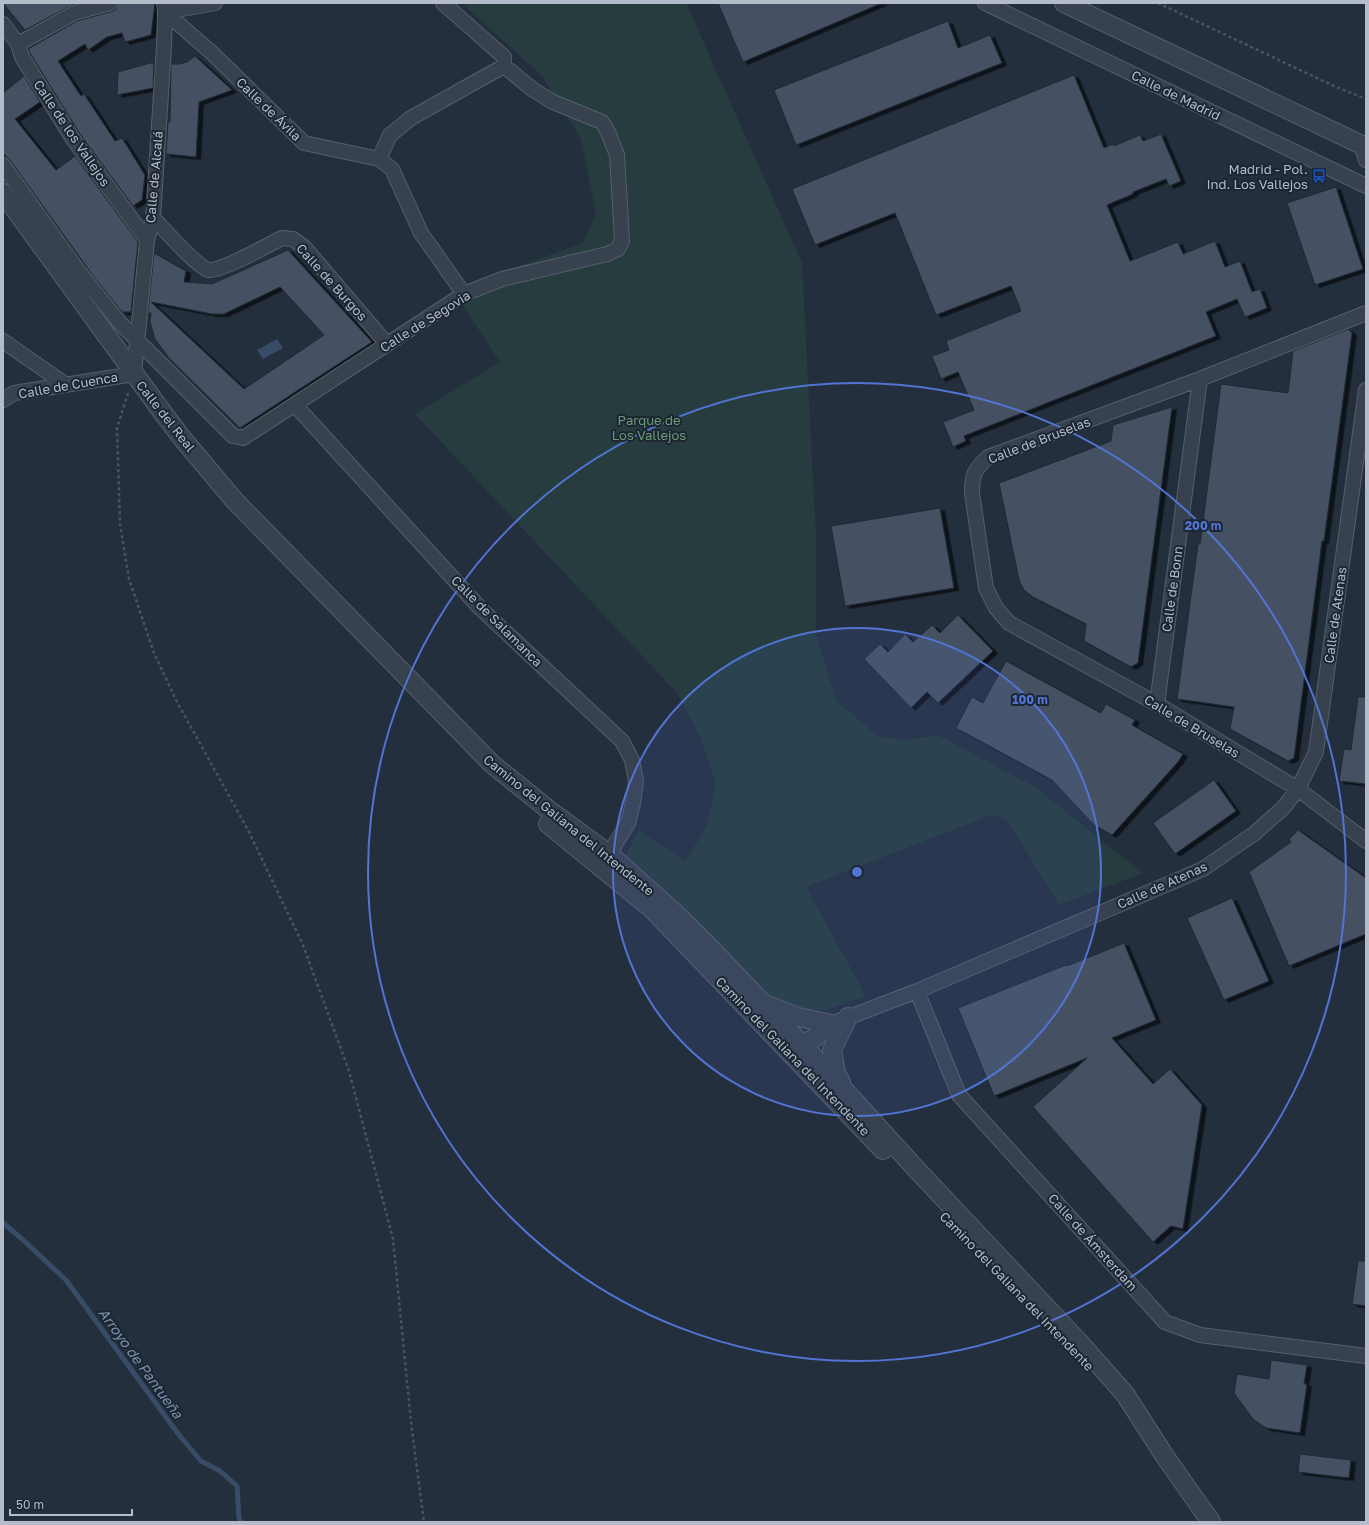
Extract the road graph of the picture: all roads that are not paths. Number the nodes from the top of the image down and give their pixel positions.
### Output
1 (110, 3) edge
2 (215, 3) edge
3 (444, 3) edge
4 (985, 3) edge
5 (1064, 3) edge
6 (164, 8) edge
7 (3, 24) edge
8 (18, 44) junction
9 (504, 66) junction
10 (1364, 150) edge
11 (379, 159) junction
12 (3, 166) edge
13 (1366, 186) edge
14 (3, 193) edge
15 (153, 218) junction
16 (147, 240) junction
17 (464, 294) junction
18 (1366, 313) edge
19 (3, 341) edge
20 (137, 341) junction
21 (387, 344) junction
22 (134, 374) junction
23 (1200, 379) junction
24 (66, 384) junction
25 (1366, 390) edge
26 (3, 400) edge
27 (295, 405) junction
28 (350, 620) junction
29 (1157, 704) junction
30 (1298, 789) junction
31 (1366, 841) edge
32 (609, 854) junction
33 (652, 909) junction
34 (916, 990) junction
35 (762, 1002) junction
36 (848, 1017) junction
37 (831, 1024) junction
38 (800, 1043) junction
39 (818, 1082) junction
40 (845, 1090) junction
41 (1366, 1356) edge
42 (1164, 1454) junction
43 (1211, 1522) edge

1 - 8 street
2 - 6 street
3 - 9 street
4 - 13 street, Calle de Madrid
5 - 10 street
6 - 11 street, Calle de Ávila
6 - 15 street, Calle de Alcalá
7 - 8 street, Calle de los Vallejos
8 - 16 street, Calle de los Vallejos
9 - 11 street
9 - 17 street, Calle de Segovia
11 - 17 street
12 - 20 street
14 - 22 street, Calle del Real
15 - 16 street, Calle de Alcalá
15 - 21 street, Calle de Burgos
16 - 20 street, Calle de Alcalá
17 - 21 street, Calle de Segovia
18 - 23 street, Calle de Bruselas
19 - 24 street
20 - 22 street, Calle de Alcalá
20 - 27 street, Calle de Segovia
21 - 27 street, Calle de Segovia
22 - 24 street, Calle de Cuenca
22 - 28 street, Calle del Real
23 - 29 street, Calle de Bonn
23 - 29 street, Calle de Bruselas
24 - 26 street, Calle de Cuenca
25 - 30 street, Calle de Atenas
27 - 32 street, Calle de Salamanca
28 - 32 street, Camino del Galiana del Intendente
28 - 33 street, Camino del Galiana del Intendente
29 - 30 street, Calle de Bruselas
30 - 31 street, Calle de Bruselas
30 - 34 street, Calle de Atenas
32 - 35 street, Camino del Galiana del Intendente
33 - 38 street
33 - 39 street, Camino del Galiana del Intendente
34 - 36 street, Calle de Atenas
34 - 41 street, Calle de Ámsterdam
35 - 37 street
35 - 38 street, Camino del Galiana del Intendente
36 - 37 street, Calle de Atenas
36 - 40 street
37 - 38 street
38 - 39 street
38 - 40 street, Camino del Galiana del Intendente
39 - 42 street, Camino del Galiana del Intendente
40 - 42 street, Camino del Galiana del Intendente
42 - 43 street, Camino del Galiana del Intendente

